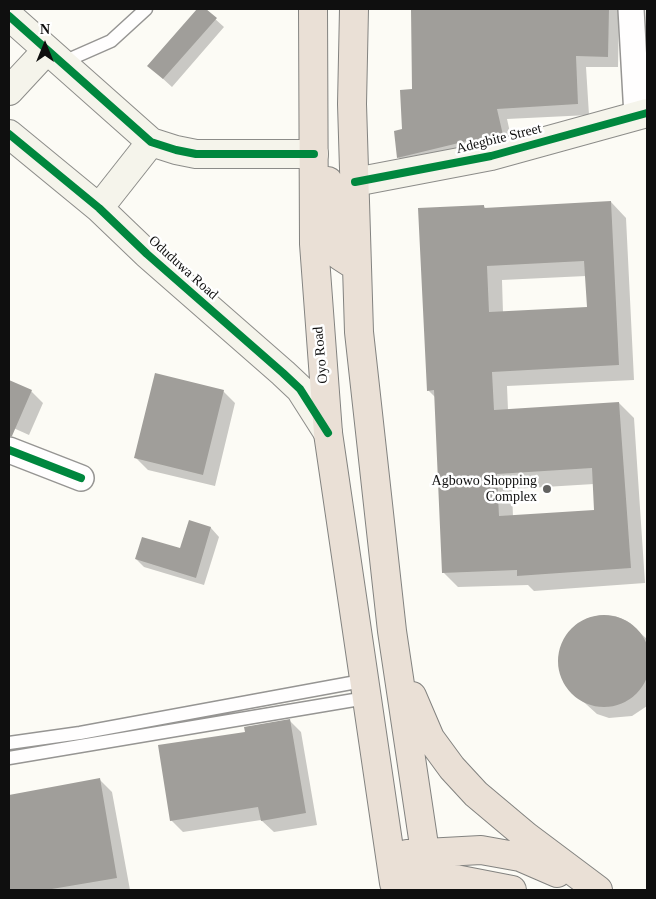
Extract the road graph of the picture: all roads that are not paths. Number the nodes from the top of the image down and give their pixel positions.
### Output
1 (146, 9) edge
2 (313, 9) edge
3 (354, 9) edge
4 (631, 9) edge
5 (9, 16) edge
6 (54, 56) junction
7 (9, 91) edge
8 (642, 115) edge
9 (9, 134) edge
10 (151, 142) junction
11 (314, 154) junction
12 (355, 182) junction
13 (99, 208) junction
14 (357, 267) junction
15 (359, 332) junction
16 (319, 334) junction
17 (328, 433) junction
18 (9, 450) edge
19 (81, 478) dead end
20 (392, 631) junction
21 (364, 689) junction
22 (9, 744) edge
23 (9, 758) edge
24 (425, 852) junction
25 (390, 856) junction
26 (431, 878) junction
27 (512, 890) edge
28 (592, 890) edge
29 (598, 890) edge

1 - 6 lane
2 - 11 highway, Oyo Road
3 - 12 highway
4 - 8 street
5 - 6 street
6 - 7 street
6 - 10 street
8 - 12 street, Adegbite Street
9 - 13 street, Oduduwa Road
10 - 11 street
10 - 13 street
11 - 14 highway
11 - 16 highway, Oyo Road
12 - 14 highway
13 - 17 street, Oduduwa Road
14 - 15 highway
15 - 16 highway
15 - 20 highway
16 - 17 highway, Oyo Road
17 - 21 highway, Oyo Road
18 - 19 street
20 - 24 highway
20 - 29 highway
21 - 22 lane
21 - 23 lane
21 - 25 highway, Oyo Road
24 - 25 highway
24 - 26 highway
24 - 28 highway
25 - 26 highway, Oyo Road
26 - 27 highway

